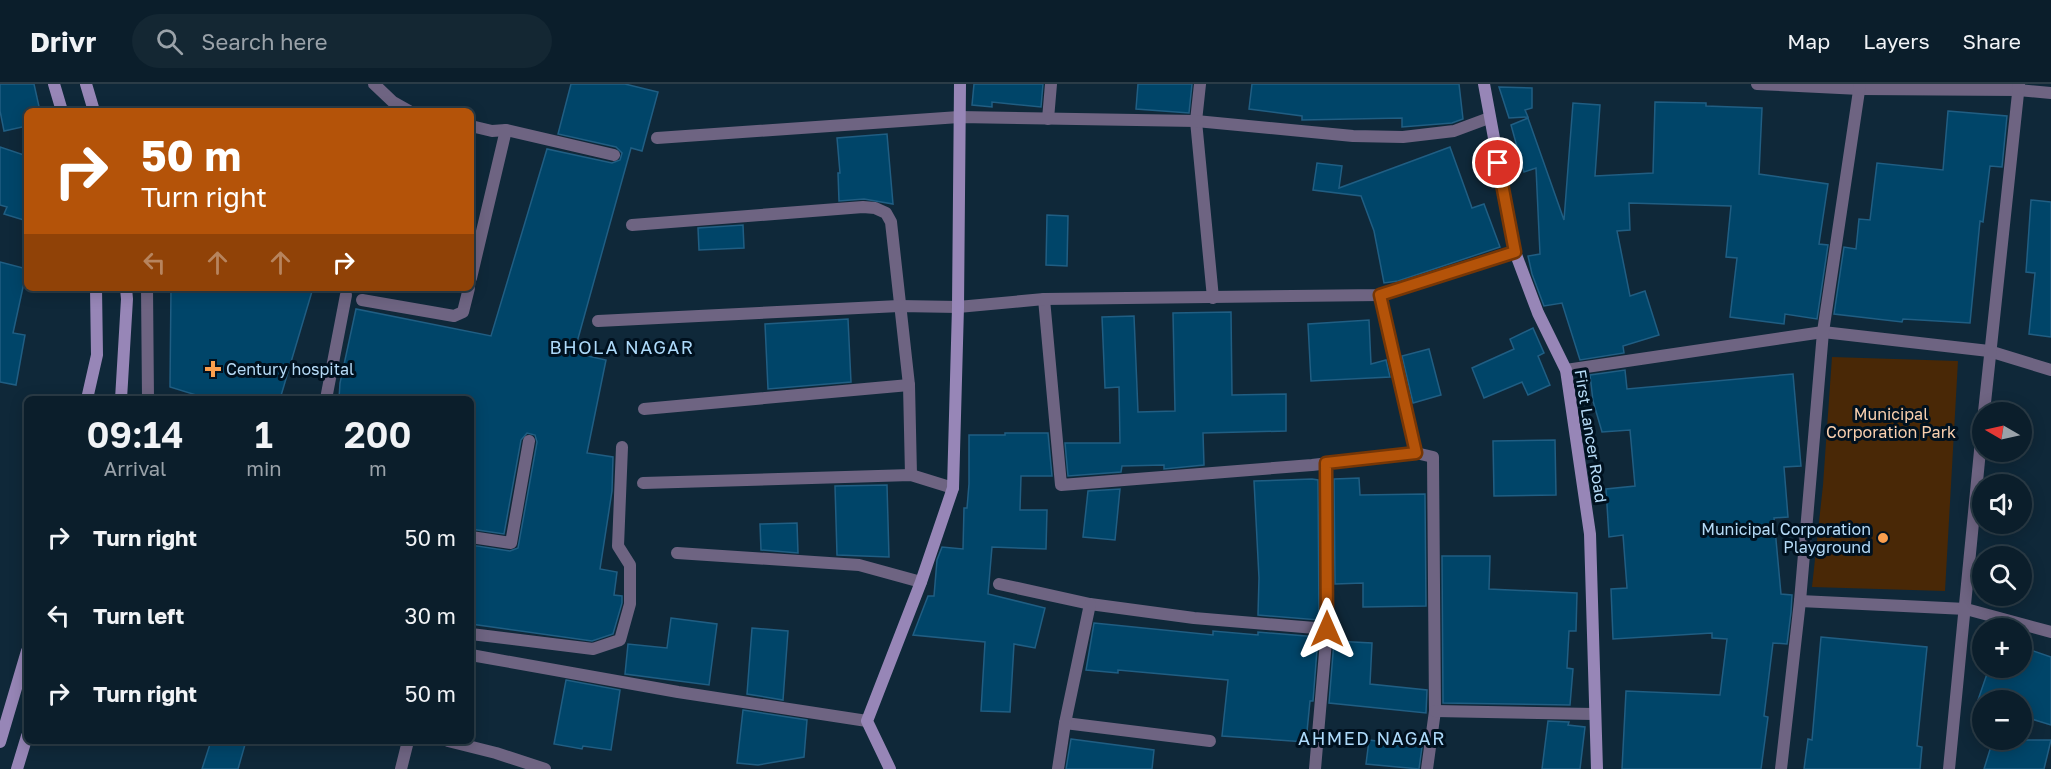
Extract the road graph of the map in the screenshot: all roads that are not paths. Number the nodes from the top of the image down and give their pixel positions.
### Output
1 (54, 84) edge
2 (86, 84) edge
3 (374, 84) edge
4 (960, 84) edge
5 (1051, 84) edge
6 (1200, 84) edge
7 (1484, 84) edge
8 (1757, 84) edge
9 (1860, 87) edge
10 (2019, 87) edge
11 (2051, 93) edge
12 (61, 108) edge
13 (93, 108) edge
14 (404, 108) edge
15 (959, 117) junction
16 (1489, 118) junction
17 (1047, 119) junction
18 (1196, 121) junction
19 (474, 127) edge
20 (506, 130) junction
21 (657, 138) dead end
22 (614, 155) dead end
23 (632, 225) dead end
24 (1515, 252) junction
25 (474, 265) edge
26 (96, 291) edge
27 (126, 291) edge
28 (147, 291) edge
29 (468, 291) edge
30 (346, 295) dead end
31 (1380, 295) junction
32 (1213, 298) junction
33 (1044, 299) junction
34 (362, 300) dead end
35 (899, 306) junction
36 (958, 307) junction
37 (598, 321) dead end
38 (1823, 332) junction
39 (1989, 351) junction
40 (1566, 370) junction
41 (2051, 370) edge
42 (909, 386) junction
43 (88, 396) edge
44 (122, 396) edge
45 (148, 396) edge
46 (327, 396) edge
47 (1985, 402) edge
48 (644, 408) dead end
49 (529, 441) dead end
50 (622, 447) dead end
51 (1416, 453) junction
52 (1979, 462) edge
53 (1326, 463) junction
54 (911, 475) junction
55 (643, 483) dead end
56 (953, 488) junction
57 (474, 537) edge
58 (677, 553) dead end
59 (921, 582) junction
60 (999, 584) dead end
61 (1800, 601) junction
62 (1090, 604) junction
63 (1966, 609) junction
64 (1327, 629) junction
65 (2051, 632) edge
66 (474, 634) edge
67 (474, 656) edge
68 (24, 661) edge
69 (1435, 711) junction
70 (1594, 714) junction
71 (867, 721) junction
72 (1065, 723) junction
73 (1210, 741) dead end
74 (0, 742) edge
75 (25, 744) edge
76 (407, 744) edge
77 (460, 744) edge
78 (17, 769) edge
79 (401, 769) edge
80 (545, 769) edge
81 (891, 769) edge
82 (1058, 769) edge
83 (1315, 769) edge
84 (1426, 769) edge
85 (1597, 769) edge
86 (1781, 769) edge
87 (1949, 769) edge

1 - 12 street
2 - 13 street
3 - 14 street
4 - 15 street
5 - 17 street
6 - 18 street
7 - 16 street, First Lancer Road
8 - 9 street
9 - 10 street
9 - 38 street
10 - 11 street
10 - 39 street
15 - 17 street
15 - 21 street
15 - 36 street
16 - 18 street
16 - 24 street, First Lancer Road
17 - 18 street
18 - 32 street
19 - 20 street
20 - 22 street
20 - 25 street
23 - 35 street
24 - 31 street
24 - 40 street, First Lancer Road
26 - 43 street
27 - 44 street
28 - 45 street
29 - 34 street
30 - 46 street
31 - 32 street
31 - 51 street
32 - 33 street
33 - 36 street
33 - 53 street
35 - 36 street
35 - 37 street
35 - 42 street
36 - 56 street
38 - 39 street
38 - 40 street
38 - 61 street
39 - 41 street
39 - 47 street
40 - 70 street, First Lancer Road
42 - 48 street
42 - 54 street
49 - 57 street
50 - 66 street
51 - 53 street
51 - 69 street
52 - 63 street
53 - 64 street
54 - 55 street
54 - 56 street
56 - 59 street
58 - 59 street
59 - 71 street
60 - 62 street
61 - 63 street
61 - 86 street
62 - 64 street
62 - 72 street
63 - 65 street
63 - 87 street
64 - 83 street
67 - 71 street
68 - 74 street
69 - 70 street
69 - 84 street
70 - 85 street, First Lancer Road
71 - 81 street
72 - 73 street
72 - 82 street
75 - 78 street
76 - 79 street
77 - 80 street

